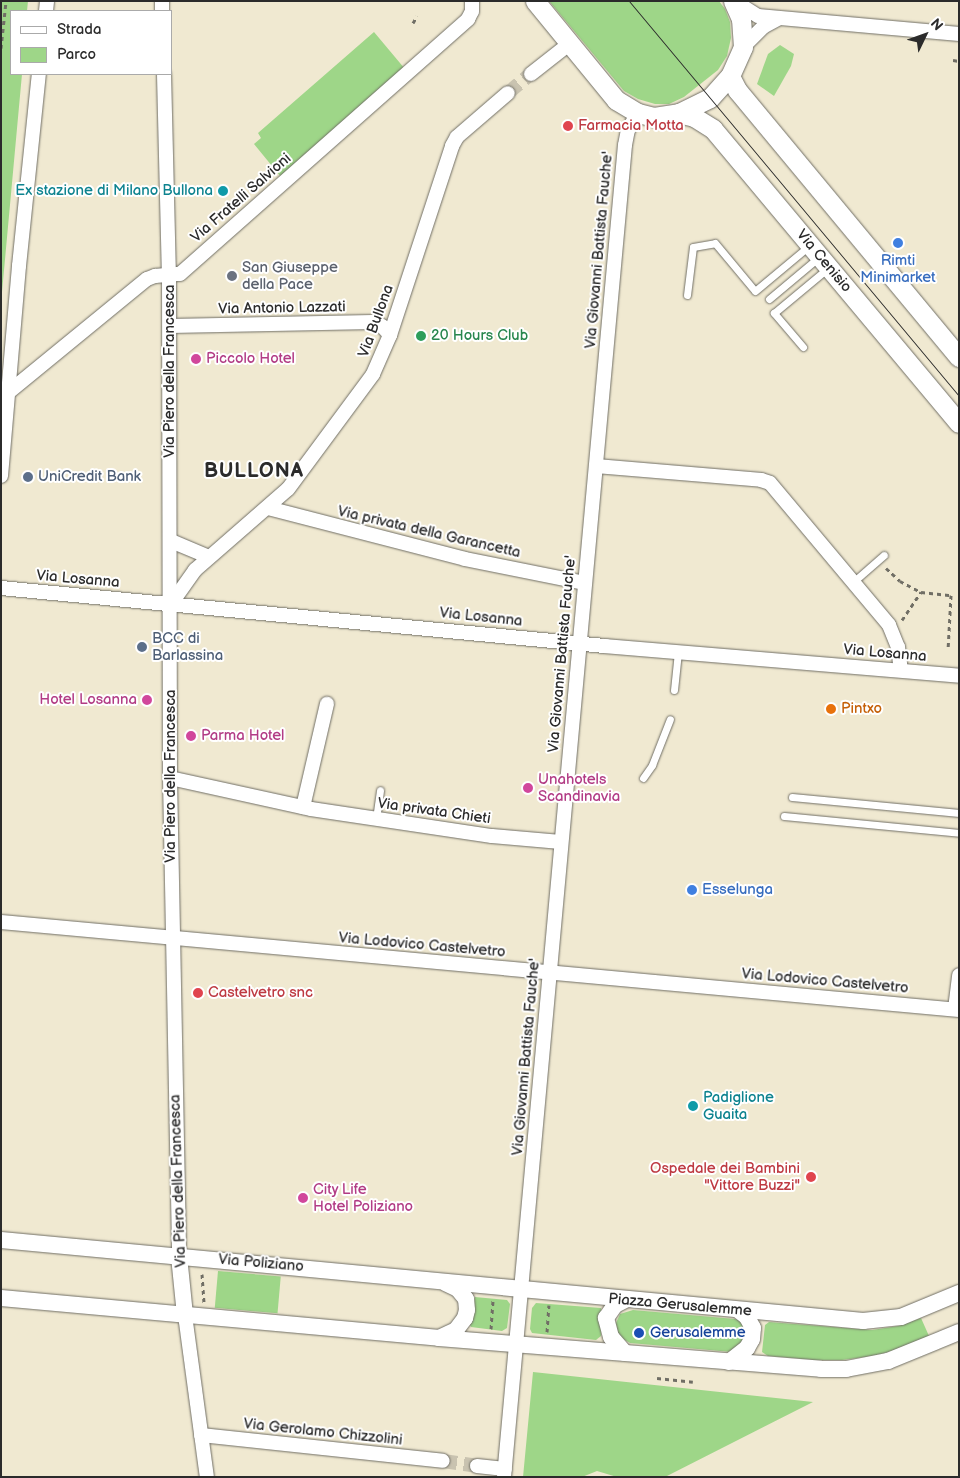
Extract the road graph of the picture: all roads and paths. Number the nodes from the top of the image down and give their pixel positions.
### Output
1 (6, 1) edge
2 (472, 1) edge
3 (535, 1) edge
4 (734, 1) edge
5 (417, 16) dead end
6 (779, 18) junction
7 (413, 22) dead end
8 (959, 34) edge
9 (569, 44) junction
10 (743, 47) junction
11 (1, 48) edge
12 (953, 60) dead end
13 (959, 61) edge
14 (531, 74) tunnel mouth
15 (39, 75) edge
16 (164, 75) edge
17 (730, 76) junction
18 (508, 93) tunnel mouth
19 (638, 113) junction
20 (679, 113) junction
21 (819, 256) junction
22 (169, 275) junction
23 (687, 295) dead end
24 (769, 299) dead end
25 (170, 326) junction
26 (390, 335) junction
27 (803, 347) dead end
28 (959, 356) edge
29 (10, 391) junction
30 (959, 423) edge
31 (596, 466) junction
32 (1, 476) edge
33 (268, 508) junction
34 (171, 541) junction
35 (209, 558) junction
36 (881, 558) joint
37 (585, 582) junction
38 (853, 582) junction
39 (1, 588) edge
40 (921, 592) junction
41 (171, 604) junction
42 (902, 620) dead end
43 (580, 643) junction
44 (948, 650) dead end
45 (678, 652) junction
46 (901, 670) junction
47 (959, 674) edge
48 (674, 690) dead end
49 (327, 704) dead end
50 (670, 719) dead end
51 (170, 778) junction
52 (642, 778) dead end
53 (380, 790) dead end
54 (792, 797) dead end
55 (303, 807) junction
56 (959, 812) edge
57 (784, 816) dead end
58 (376, 819) junction
59 (959, 833) edge
60 (562, 842) junction
61 (1, 922) edge
62 (174, 937) junction
63 (550, 973) junction
64 (959, 975) edge
65 (957, 1010) edge
66 (1, 1240) edge
67 (179, 1256) junction
68 (202, 1271) dead end
69 (440, 1281) junction
70 (521, 1290) junction
71 (959, 1293) edge
72 (1, 1298) edge
73 (494, 1298) dead end
74 (625, 1300) junction
75 (550, 1302) dead end
76 (204, 1308) dead end
77 (738, 1310) junction
78 (185, 1315) junction
79 (490, 1329) dead end
80 (959, 1332) edge
81 (547, 1335) dead end
82 (439, 1338) junction
83 (516, 1343) junction
84 (625, 1353) junction
85 (729, 1362) junction
86 (657, 1378) dead end
87 (693, 1382) dead end
88 (200, 1435) junction
89 (443, 1461) tunnel mouth
90 (477, 1466) tunnel mouth
91 (505, 1473) edge
92 (207, 1477) edge

1 - 11 path
2 - 22 street, Via Fratelli Salvioni
3 - 9 main road
4 - 6 street
4 - 10 main road
5 - 7 path
6 - 8 street
6 - 10 street
9 - 14 street
9 - 19 main road
10 - 17 main road
12 - 13 path
15 - 29 street
16 - 22 street, Via Piero della Francesca
17 - 20 main road
17 - 28 main road
18 - 26 street, Via Bullona
19 - 20 main road
19 - 31 street, Via Giovanni Battista Fauche'
20 - 21 main road, Via Cenisio
21 - 23 lane
21 - 24 lane
21 - 27 lane
21 - 30 main road, Via Cenisio
22 - 25 street, Via Piero della Francesca
22 - 29 street, Via Fratelli Salvioni
25 - 26 street, Via Antonio Lazzati
25 - 34 street, Via Piero della Francesca
26 - 33 street, Via Bullona
29 - 32 street
31 - 37 street, Via Giovanni Battista Fauche'
31 - 38 street
33 - 35 street, Via Bullona
33 - 37 street, Via privata della Garancetta
34 - 35 street
34 - 41 street, Via Piero della Francesca
35 - 41 street, Via Bullona
36 - 38 lane
36 - 40 path
37 - 43 street, Via Giovanni Battista Fauche'
38 - 46 street
39 - 41 street, Via Losanna
40 - 42 path
40 - 44 path
41 - 43 street, Via Losanna
41 - 51 street, Via Piero della Francesca
43 - 45 street, Via Losanna
43 - 60 street, Via Giovanni Battista Fauche'
45 - 46 street, Via Losanna
45 - 48 lane
46 - 47 street, Via Losanna
49 - 55 street
50 - 52 lane
51 - 55 street, Via privata Chieti
51 - 62 street, Via Piero della Francesca
53 - 58 lane
54 - 56 lane
55 - 58 street, Via privata Chieti
57 - 59 lane
58 - 60 street, Via privata Chieti
60 - 63 street, Via Giovanni Battista Fauche'
61 - 62 street, Via Lodovico Castelvetro
62 - 63 street, Via Lodovico Castelvetro
62 - 67 street, Via Piero della Francesca
63 - 65 street, Via Lodovico Castelvetro
63 - 70 street, Via Giovanni Battista Fauche'
64 - 65 street
66 - 67 street, Via Poliziano
67 - 69 street, Via Poliziano
67 - 78 street, Via Piero della Francesca
68 - 76 path
69 - 70 street, Via Poliziano
69 - 82 street
70 - 74 street, Piazza Gerusalemme
70 - 83 street
71 - 77 street, Piazza Gerusalemme
72 - 78 street
73 - 79 path
74 - 77 street, Piazza Gerusalemme
74 - 84 street
75 - 81 path
77 - 85 street
78 - 82 street
78 - 88 street, Via Piero della Francesca
80 - 85 street
82 - 83 street
83 - 84 street
83 - 91 street
84 - 85 street
86 - 87 path
88 - 89 street, Via Gerolamo Chizzolini
88 - 92 street, Via Piero della Francesca
90 - 91 street

